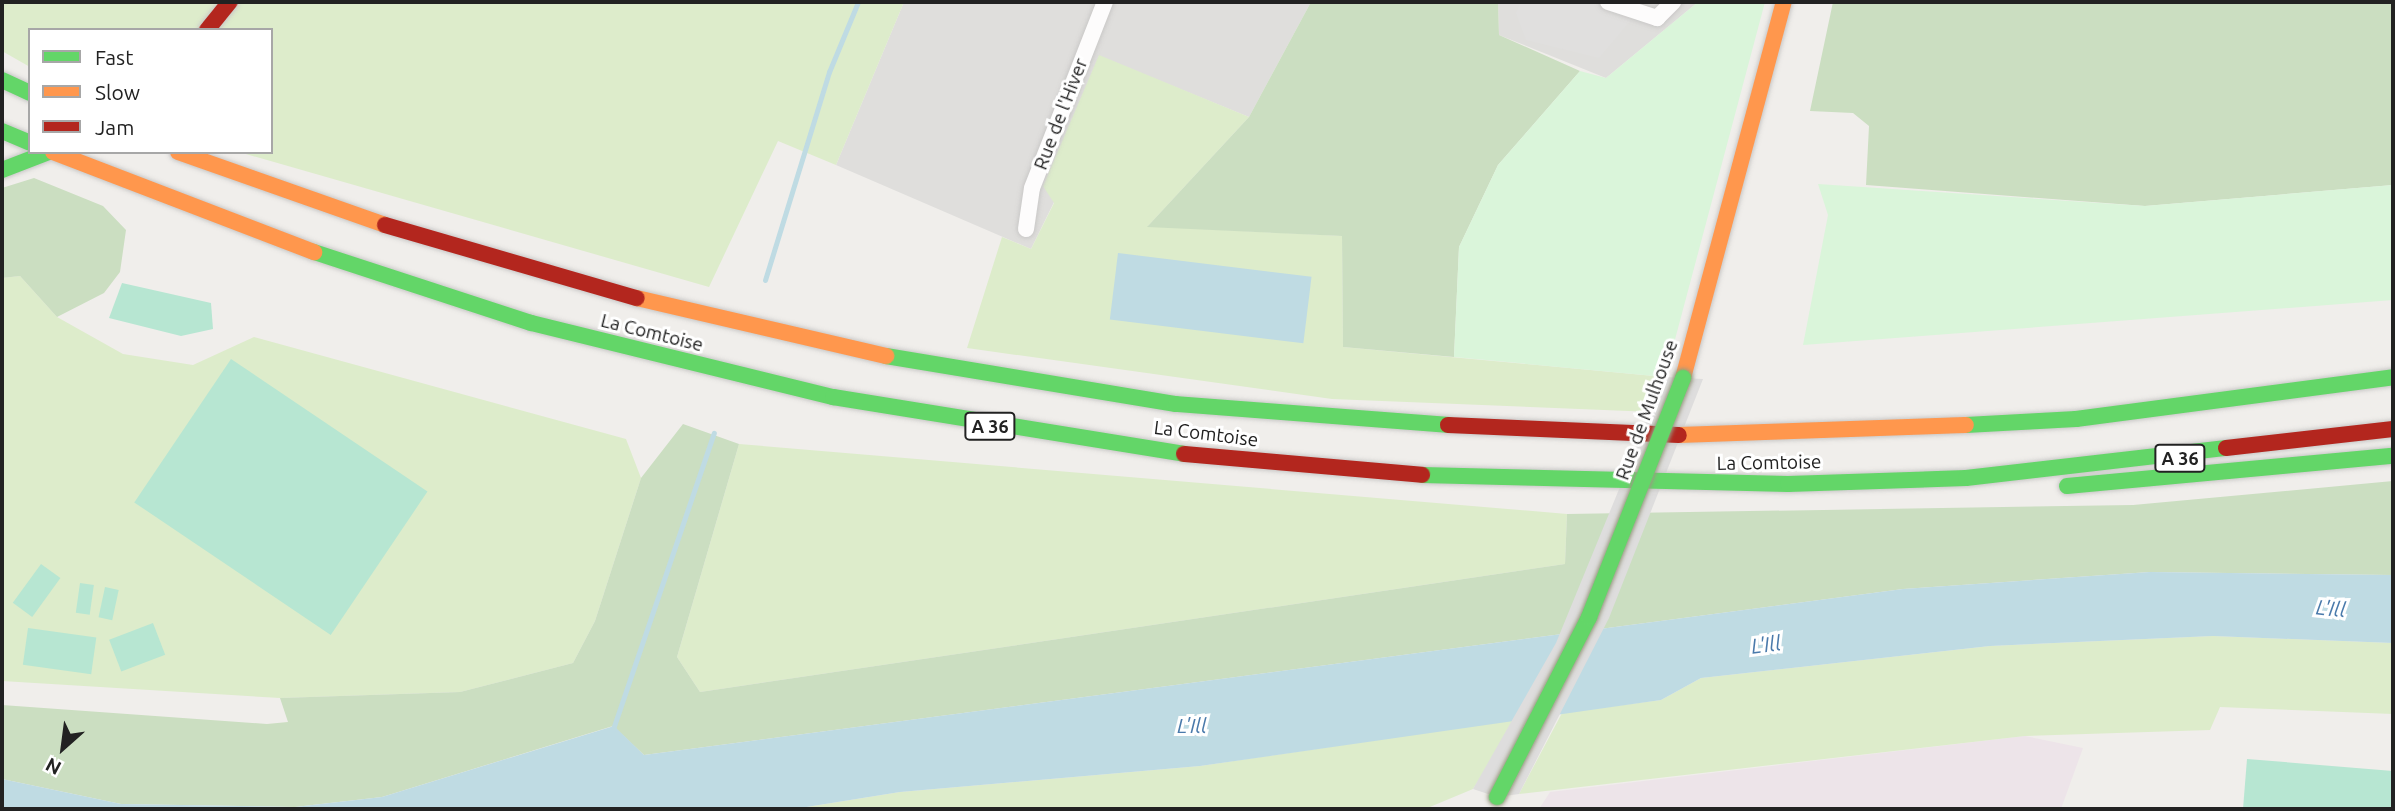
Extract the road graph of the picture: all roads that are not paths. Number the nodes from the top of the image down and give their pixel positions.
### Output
1 (230, 2) edge
2 (1105, 2) edge
3 (1608, 2) edge
4 (1673, 2) edge
5 (1784, 2) edge
6 (210, 27) edge
7 (2, 80) edge
8 (28, 92) edge
9 (2, 131) edge
10 (28, 142) edge
11 (46, 154) edge
12 (56, 154) edge
13 (184, 154) edge
14 (2, 170) edge
15 (1026, 229) dead end
16 (2393, 377) edge
17 (2393, 429) edge
18 (2393, 456) edge
19 (1966, 478) junction
20 (1493, 803) edge

1 - 6 main road
2 - 15 street, Rue de l'Hiver
3 - 4 street
5 - 20 main road, Rue de Mulhouse, bridge
7 - 8 main road
9 - 10 main road
11 - 14 main road
12 - 19 main road, La Comtoise / A 36
13 - 16 main road, La Comtoise
17 - 19 main road, La Comtoise / A 36
18 - 19 main road

